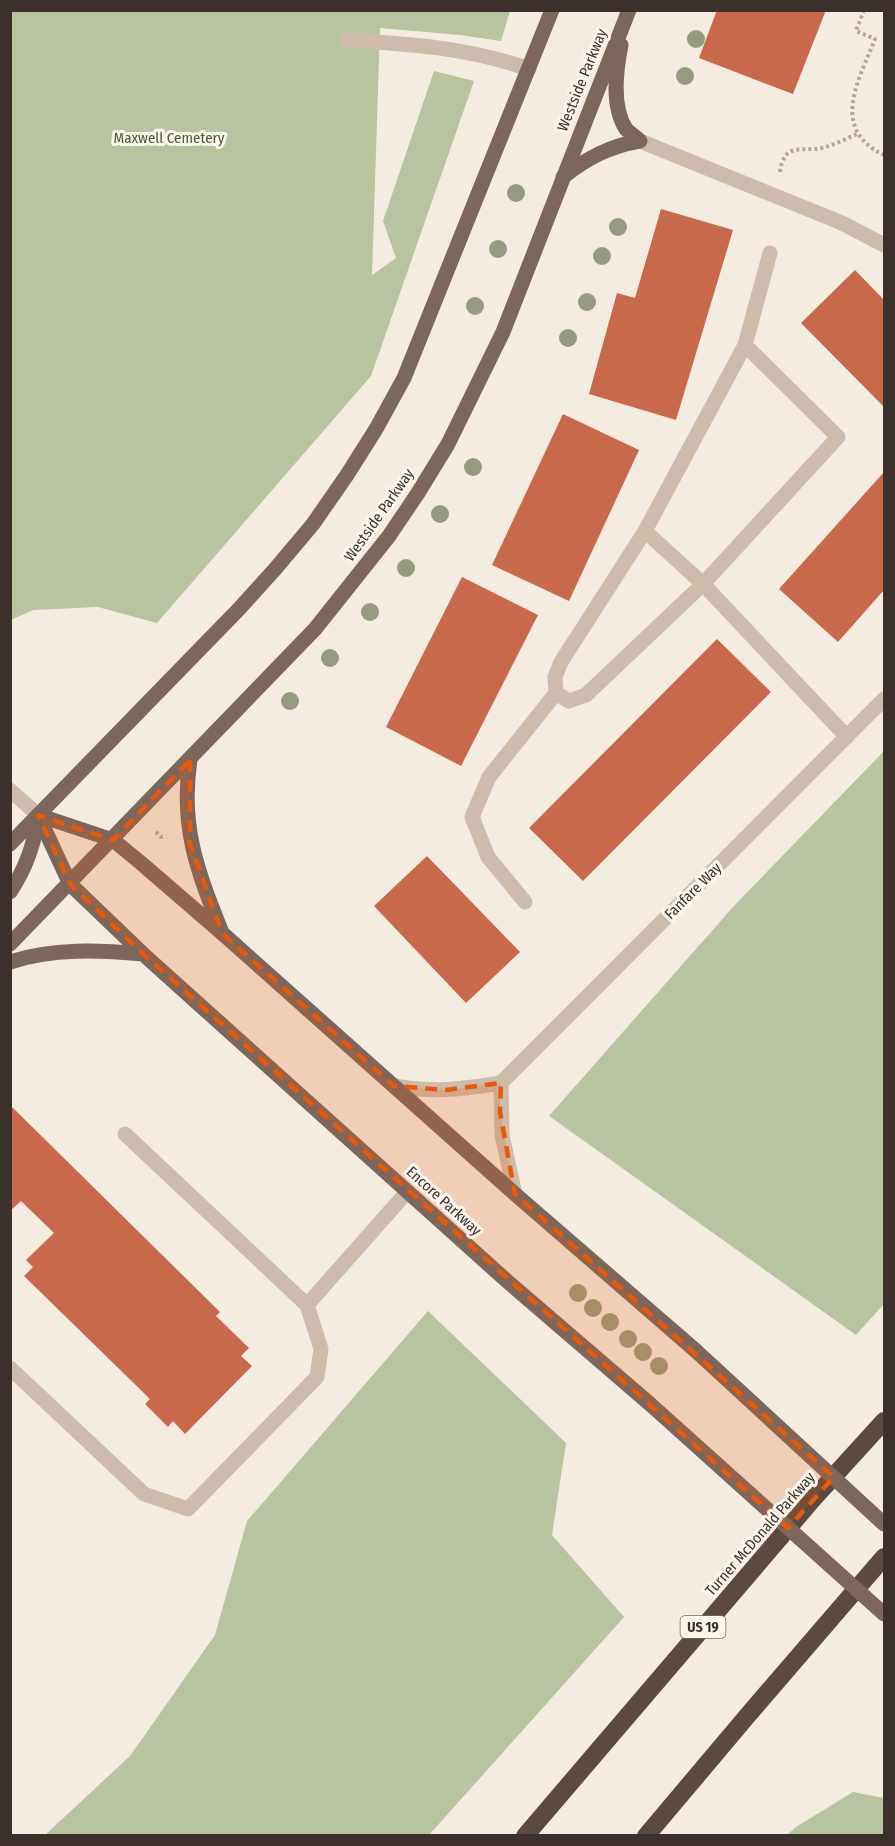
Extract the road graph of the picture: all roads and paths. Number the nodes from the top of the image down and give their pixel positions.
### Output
1 (552, 10) edge
2 (864, 10) edge
3 (626, 16) edge
4 (347, 40) dead end
5 (529, 69) junction
6 (857, 134) junction
7 (640, 141) junction
8 (885, 155) edge
9 (780, 171) dead end
10 (563, 177) junction
11 (885, 245) edge
12 (770, 253) dead end
13 (745, 345) junction
14 (645, 531) junction
15 (703, 584) junction
16 (556, 693) junction
17 (885, 699) edge
18 (848, 737) junction
19 (189, 760) junction
20 (10, 790) edge
21 (38, 815) junction
22 (161, 837) dead end
23 (113, 840) junction
24 (10, 843) edge
25 (159, 846) dead end
26 (70, 884) junction
27 (10, 892) edge
28 (525, 902) dead end
29 (222, 933) junction
30 (10, 944) edge
31 (142, 954) junction
32 (10, 962) edge
33 (501, 1083) junction
34 (394, 1086) junction
35 (125, 1134) dead end
36 (407, 1192) junction
37 (515, 1194) junction
38 (307, 1305) junction
39 (10, 1368) edge
40 (885, 1421) edge
41 (885, 1524) edge
42 (885, 1557) edge
43 (885, 1614) edge
44 (525, 1836) edge
45 (646, 1836) edge

1 - 5 main road
2 - 6 path
3 - 7 main road
3 - 10 main road, Westside Parkway
4 - 5 street
5 - 21 main road
6 - 8 path
6 - 9 path
7 - 10 main road
7 - 11 street
10 - 19 main road, Westside Parkway
12 - 13 street
13 - 14 street
13 - 15 street
14 - 15 street
14 - 16 street
15 - 16 street
15 - 18 street
16 - 28 street
17 - 18 street, Fanfare Way
18 - 33 street, Fanfare Way
19 - 23 main road, Westside Parkway
19 - 29 main road
20 - 21 street, Encore Parkway
21 - 23 main road
21 - 24 main road
21 - 26 main road, Encore Parkway
21 - 27 main road
22 - 25 path
23 - 26 main road, Westside Parkway
23 - 29 main road
26 - 30 main road, Westside Parkway
26 - 31 main road, Encore Parkway
29 - 34 main road
31 - 32 main road
31 - 36 main road, Encore Parkway
33 - 34 street
33 - 37 street
34 - 37 main road
35 - 38 street
36 - 38 street
36 - 43 main road, Encore Parkway, bridge
37 - 41 main road, bridge
38 - 39 street
40 - 44 highway, Turner McDonald Parkway / US 19
42 - 45 highway

